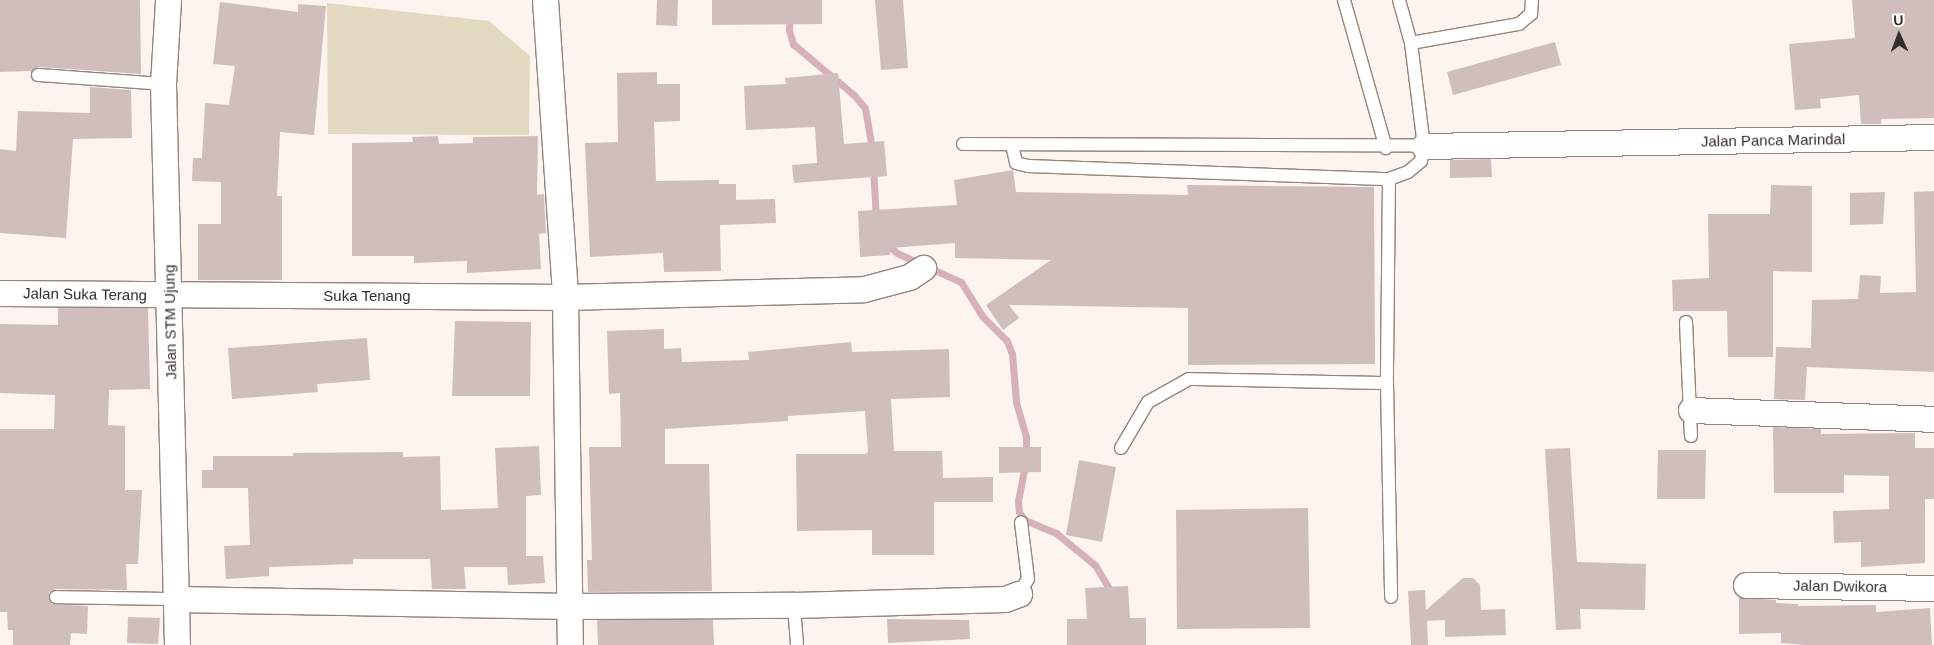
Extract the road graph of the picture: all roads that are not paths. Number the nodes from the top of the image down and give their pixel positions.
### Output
1 (168, 0) edge
2 (545, 0) edge
3 (1344, 0) edge
4 (1399, 0) edge
5 (1532, 0) edge
6 (1411, 43) junction
7 (38, 75) dead end
8 (163, 84) junction
9 (1934, 137) edge
10 (963, 144) dead end
11 (1012, 145) junction
12 (1424, 146) junction
13 (1386, 148) junction
14 (1389, 179) junction
15 (923, 268) dead end
16 (0, 293) edge
17 (169, 296) junction
18 (565, 297) junction
19 (1686, 322) dead end
20 (1387, 383) junction
21 (1690, 410) junction
22 (1934, 419) edge
23 (1691, 436) dead end
24 (1121, 448) dead end
25 (1021, 522) dead end
26 (1746, 585) dead end
27 (1934, 588) edge
28 (1019, 594) joint
29 (56, 597) dead end
30 (1391, 597) dead end
31 (175, 599) junction
32 (794, 605) junction
33 (570, 606) junction
34 (177, 645) edge
35 (570, 645) edge
36 (797, 645) edge

1 - 8 street, Jalan STM Ujung
2 - 18 street
3 - 13 lane
4 - 6 lane
5 - 6 lane
6 - 12 lane
7 - 8 lane
8 - 17 street, Jalan STM Ujung
9 - 12 street, Jalan Panca Marindal
10 - 11 lane
11 - 13 lane
11 - 14 lane
12 - 13 lane
12 - 14 lane
14 - 20 lane
15 - 18 street, Suka Tenang
16 - 17 street, Jalan Suka Terang
17 - 18 street, Suka Tenang
17 - 31 street, Jalan STM Ujung
18 - 33 street
19 - 21 lane
20 - 24 lane
20 - 30 lane
21 - 22 street
21 - 23 lane
25 - 28 lane
26 - 27 street, Jalan Dwikora
28 - 32 street
29 - 31 lane
31 - 33 street
31 - 34 street, Jalan STM Ujung
32 - 33 street
32 - 36 lane
33 - 35 street

